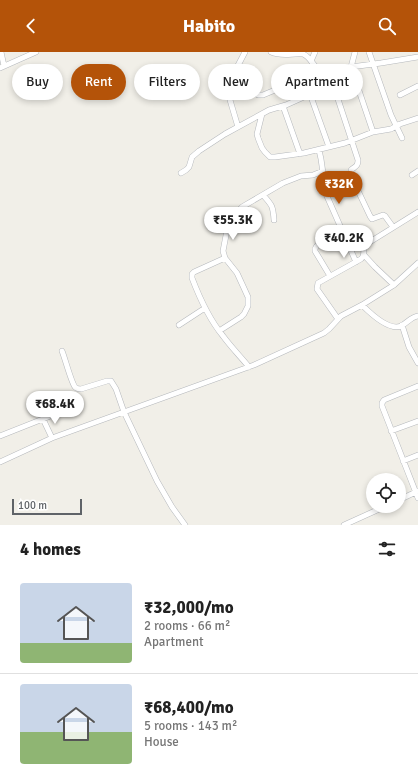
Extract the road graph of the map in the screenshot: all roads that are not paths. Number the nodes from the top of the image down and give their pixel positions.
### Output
1 (1, 52) edge
2 (36, 52) edge
3 (245, 52) edge
4 (271, 52) edge
5 (315, 52) edge
6 (355, 52) edge
7 (369, 52) edge
8 (30, 54) edge
9 (418, 57) edge
10 (311, 61) junction
11 (239, 64) edge
12 (313, 64) edge
13 (352, 64) edge
14 (373, 64) junction
15 (363, 65) edge
16 (2, 67) edge
17 (418, 86) edge
18 (400, 95) dead end
19 (230, 100) edge
20 (296, 100) edge
21 (312, 100) edge
22 (338, 100) edge
23 (363, 100) edge
24 (283, 106) junction
25 (262, 114) junction
26 (418, 118) edge
27 (397, 126) junction
28 (238, 127) junction
29 (374, 132) junction
30 (402, 138) dead end
31 (351, 140) junction
32 (329, 147) junction
33 (318, 150) junction
34 (300, 154) junction
35 (322, 171) junction
36 (418, 171) edge
37 (181, 173) dead end
38 (412, 175) dead end
39 (263, 195) junction
40 (418, 212) edge
41 (274, 220) dead end
42 (393, 227) junction
43 (343, 232) junction
44 (364, 255) junction
45 (225, 258) junction
46 (356, 262) junction
47 (418, 263) edge
48 (330, 276) junction
49 (394, 285) junction
50 (362, 305) junction
51 (205, 308) junction
52 (418, 316) edge
53 (338, 319) junction
54 (179, 325) dead end
55 (402, 325) junction
56 (219, 331) junction
57 (62, 351) dead end
58 (418, 363) edge
59 (249, 367) junction
60 (418, 386) edge
61 (63, 411) dead end
62 (124, 412) junction
63 (43, 419) junction
64 (418, 421) edge
65 (391, 431) junction
66 (0, 436) edge
67 (52, 438) junction
68 (418, 455) edge
69 (403, 461) junction
70 (0, 462) edge
71 (417, 492) edge
72 (406, 497) edge
73 (418, 498) edge
74 (371, 513) edge
75 (185, 525) edge
76 (344, 525) edge

1 - 16 street
2 - 8 street
3 - 11 street
4 - 10 street
5 - 10 street
6 - 13 street
7 - 14 street
8 - 16 street
9 - 14 street
10 - 12 street
14 - 15 street
14 - 27 street
17 - 18 street
19 - 28 street
20 - 24 street
21 - 32 street
22 - 31 street
23 - 29 street
24 - 25 street
24 - 34 street
25 - 28 street
25 - 34 street
26 - 27 street
27 - 29 street
27 - 30 street
28 - 37 street
29 - 31 street
31 - 32 street
31 - 42 street
32 - 33 street
33 - 34 street
33 - 35 street
35 - 39 street
35 - 43 street
36 - 38 street
39 - 41 street
39 - 45 street
40 - 42 street
42 - 44 street
43 - 46 street
43 - 48 street
44 - 46 street
44 - 49 street
45 - 51 street
45 - 56 street
46 - 48 street
47 - 49 street
48 - 53 street
49 - 50 street
50 - 53 street
50 - 55 street
51 - 54 street
51 - 56 street
52 - 55 street
53 - 59 street
55 - 58 street
56 - 59 street
57 - 62 street
59 - 62 street
60 - 65 street
61 - 63 street
62 - 67 street
62 - 75 street
63 - 66 street
63 - 67 street
64 - 65 street
65 - 69 street
67 - 70 street
68 - 69 street
69 - 71 street
71 - 72 street
71 - 73 street
74 - 76 street

